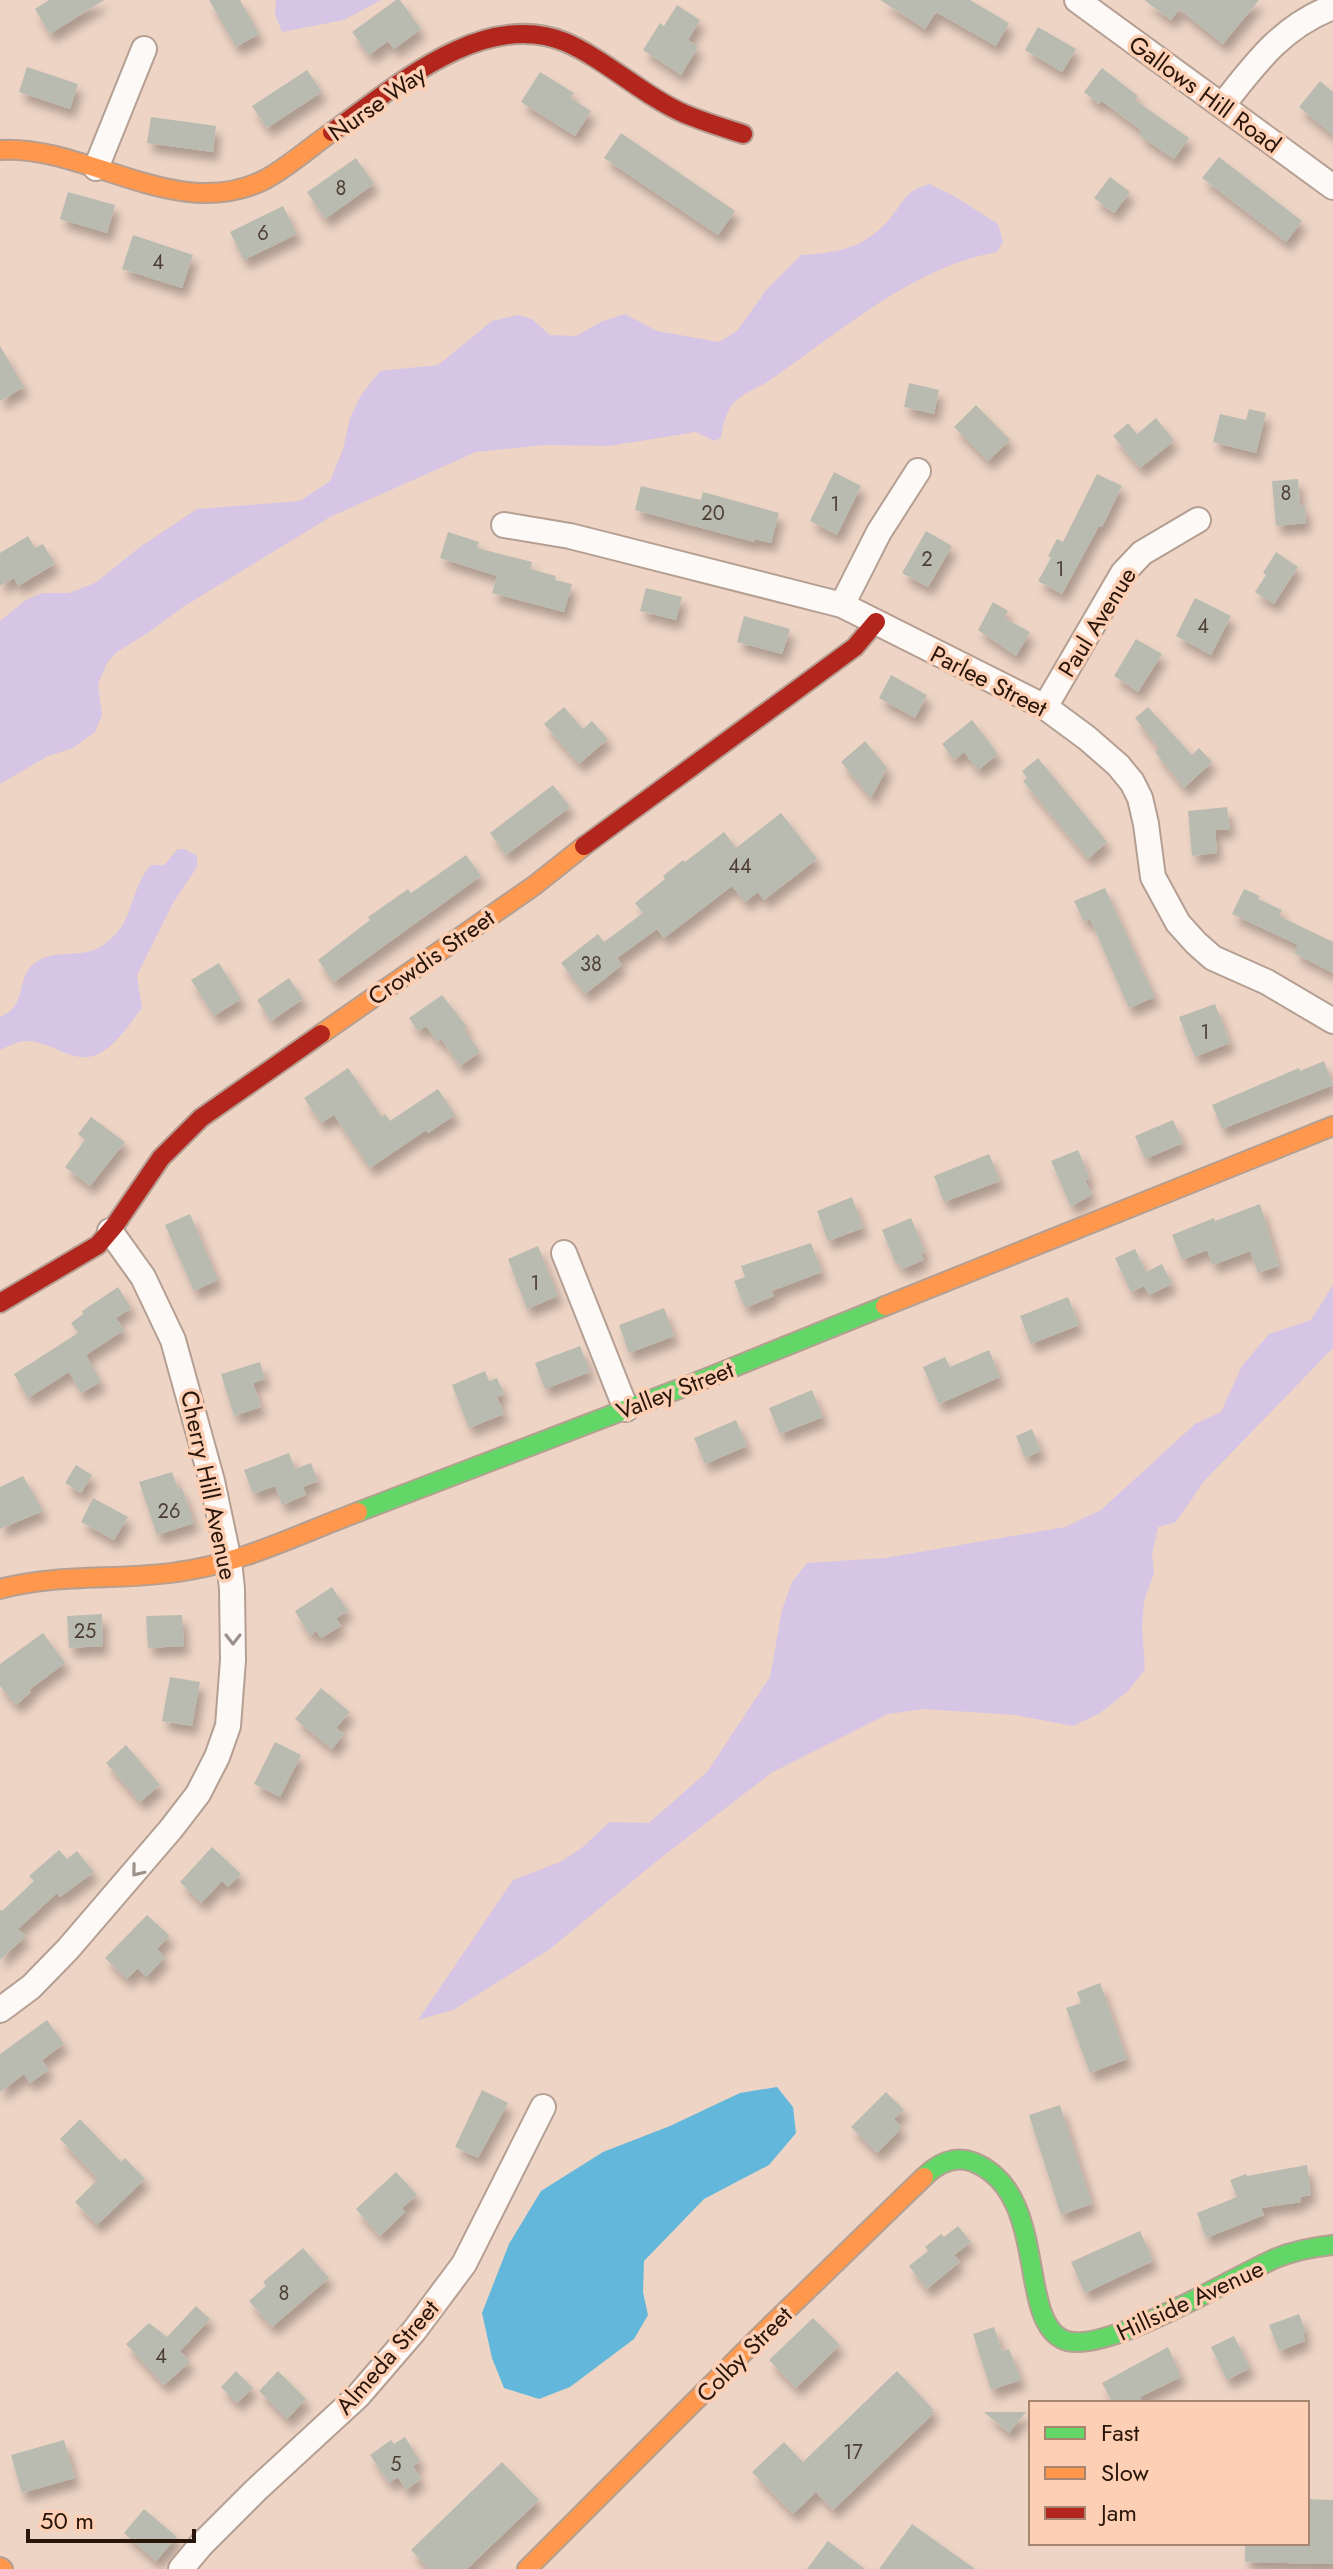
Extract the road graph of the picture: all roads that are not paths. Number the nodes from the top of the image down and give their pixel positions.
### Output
1 (1077, 0) edge
2 (1333, 7) edge
3 (144, 49) dead end
4 (1222, 106) junction
5 (743, 134) dead end
6 (0, 150) edge
7 (96, 168) junction
8 (1333, 187) edge
9 (918, 471) dead end
10 (1198, 520) dead end
11 (504, 525) dead end
12 (842, 605) junction
13 (876, 622) junction
14 (1045, 707) junction
15 (1333, 1021) edge
16 (1333, 1126) edge
17 (110, 1231) junction
18 (564, 1253) dead end
19 (0, 1303) edge
20 (626, 1409) junction
21 (229, 1561) junction
22 (0, 1589) edge
23 (0, 2010) edge
24 (543, 2107) dead end
25 (971, 2161) joint
26 (1333, 2245) edge
27 (181, 2569) edge
28 (527, 2569) edge

1 - 4 street, Gallows Hill Road
2 - 4 street
3 - 7 street
4 - 8 street, Gallows Hill Road
5 - 7 street, Nurse Way
6 - 7 street, Nurse Way
9 - 12 street
10 - 14 street, Paul Avenue
11 - 12 street, Parlee Street
12 - 13 street, Parlee Street
13 - 14 street, Parlee Street
13 - 17 street, Crowdis Street
14 - 15 street, Parlee Street
16 - 20 street, Valley Street
17 - 19 street, Crowdis Street
17 - 21 street, Cherry Hill Avenue
18 - 20 street
20 - 21 street, Valley Street
21 - 22 street, Valley Street
21 -> 23 street, Cherry Hill Avenue
24 - 27 street, Almeda Street
25 - 26 street, Hillside Avenue
25 - 28 street, Colby Street

